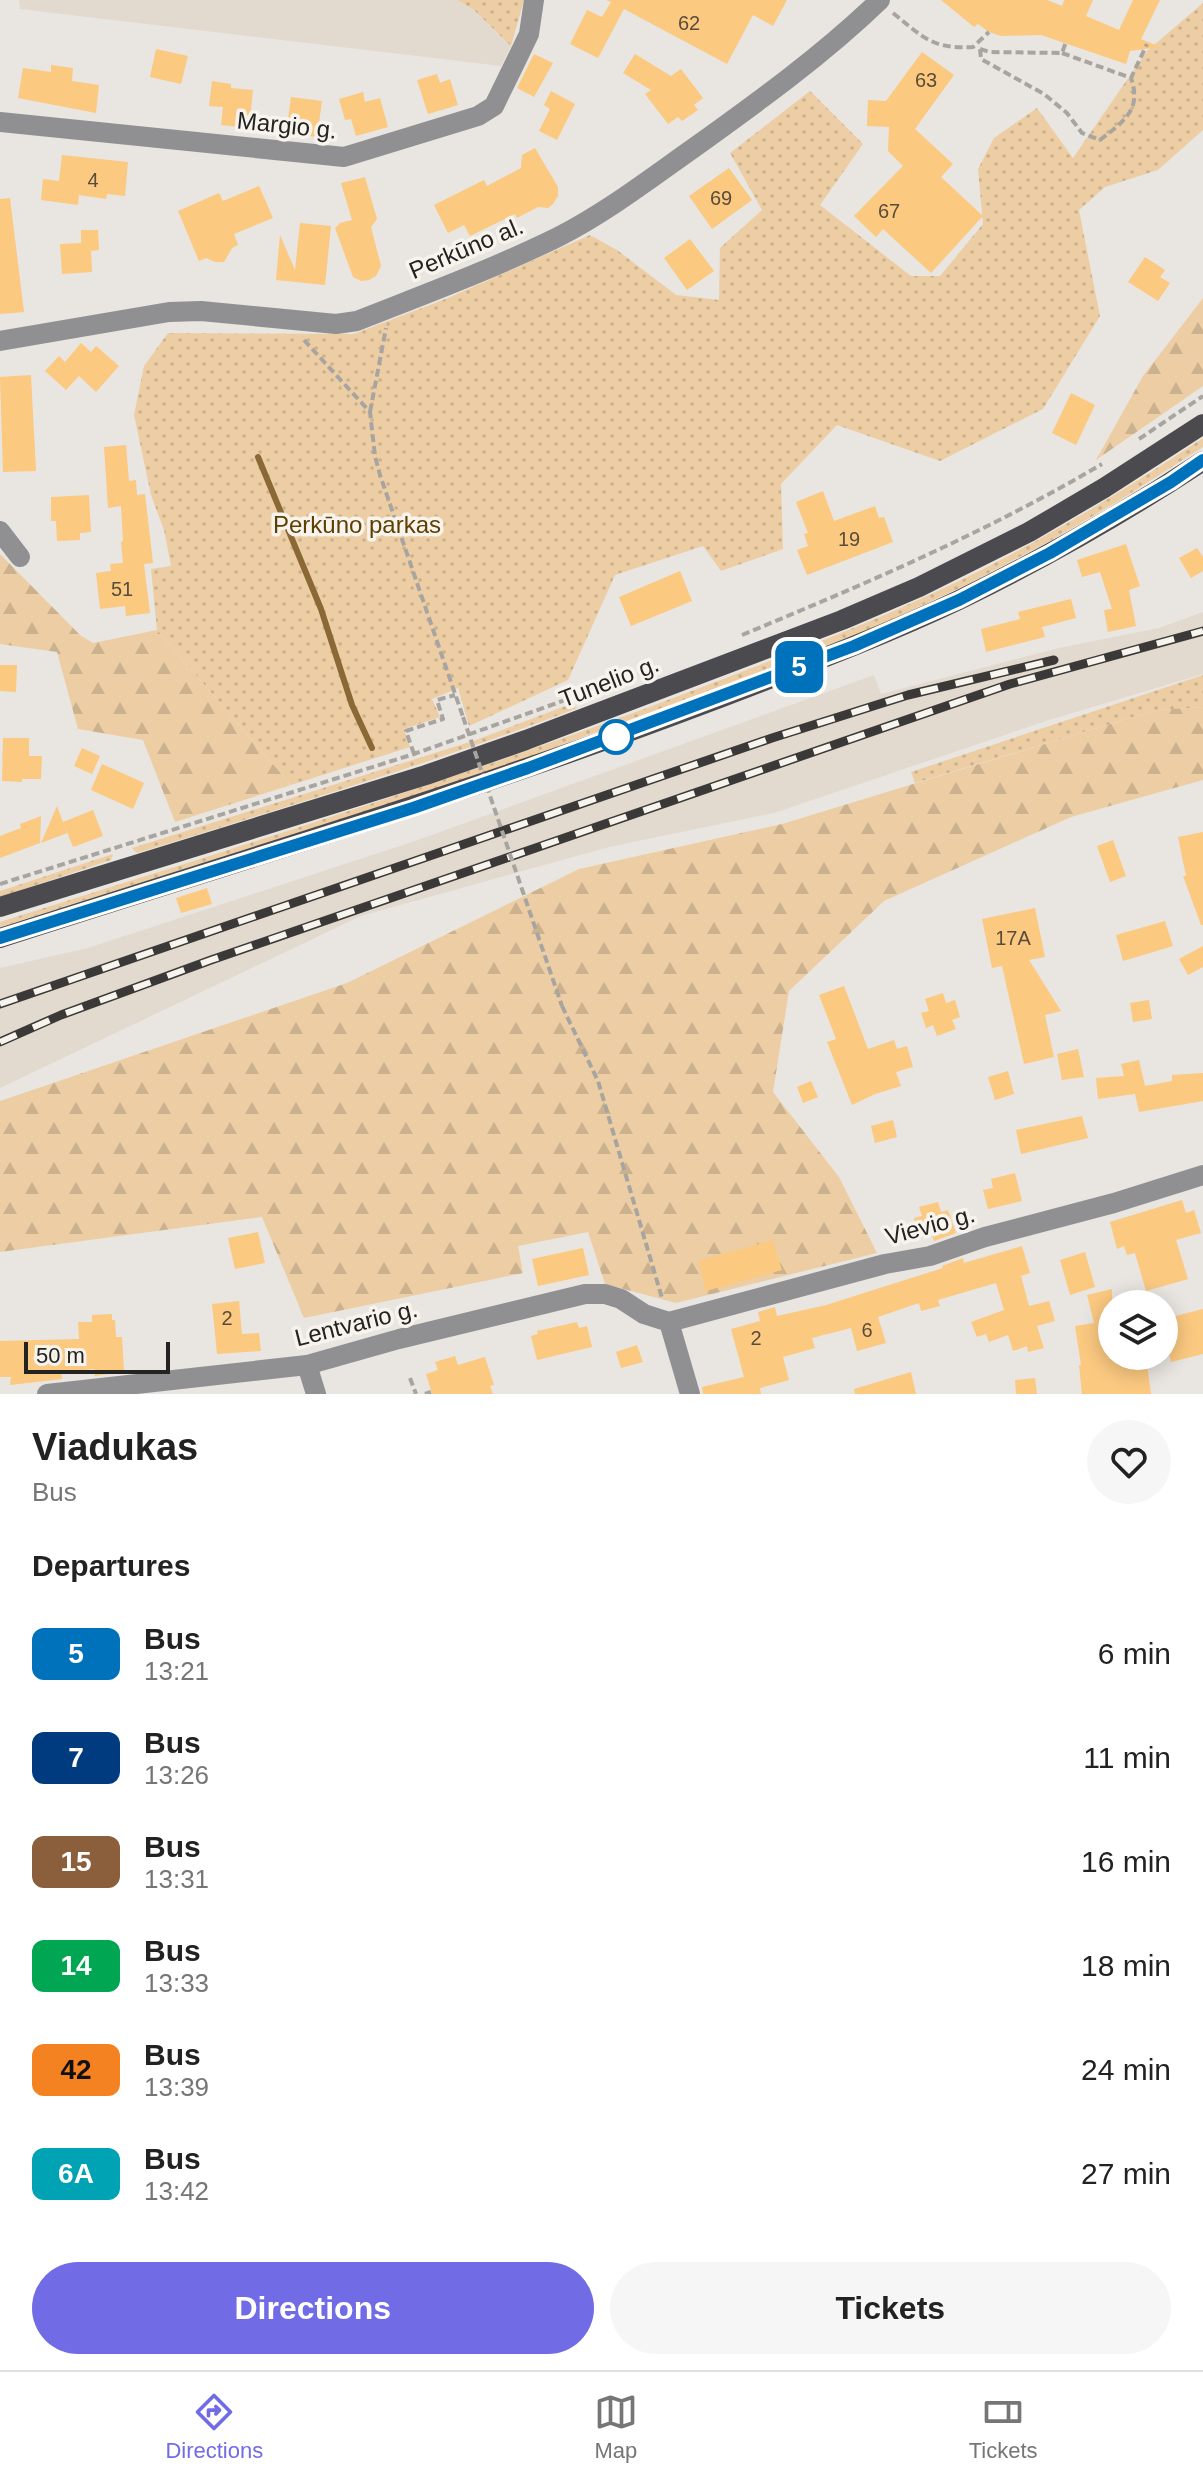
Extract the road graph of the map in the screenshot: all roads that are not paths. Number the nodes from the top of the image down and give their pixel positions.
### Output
1 (534, 0) edge
2 (880, 1) edge
3 (0, 122) edge
4 (0, 341) edge
5 (1203, 424) edge
6 (1203, 461) edge
7 (0, 531) edge
8 (20, 557) dead end
9 (0, 907) edge
10 (0, 938) edge
11 (1203, 1175) edge
12 (669, 1322) junction
13 (307, 1365) junction
14 (47, 1394) edge
15 (316, 1394) edge
16 (690, 1394) edge

1 - 3 street, Margio g.
2 - 4 street, Perkūno al.
5 - 9 main road, Tunelio g.
6 - 10 main road
7 - 8 street
11 - 12 street, Vievio g.
12 - 13 street, Lentvario g.
12 - 16 street
13 - 14 street, Lentvario g.
13 - 15 street

